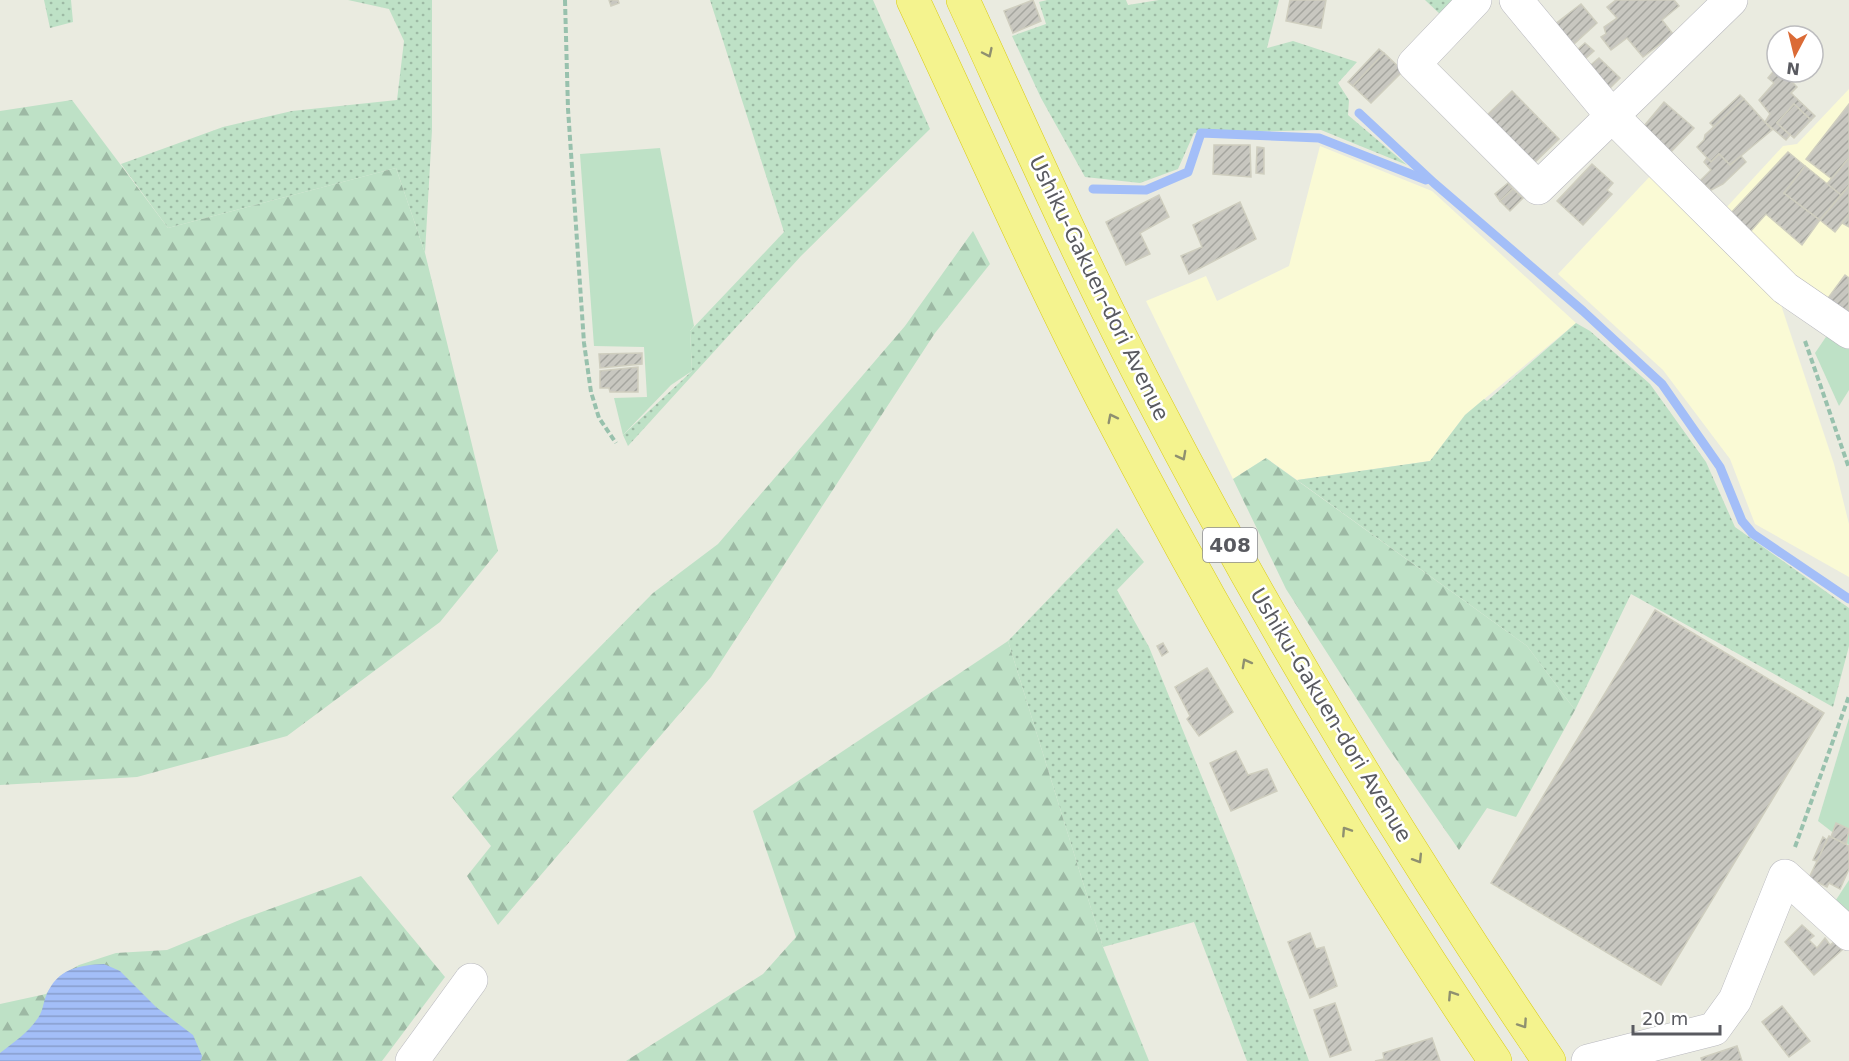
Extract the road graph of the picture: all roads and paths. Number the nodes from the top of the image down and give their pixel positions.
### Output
1 (565, 0) edge
2 (913, 0) edge
3 (963, 0) edge
4 (1475, 0) edge
5 (1516, 0) edge
6 (1731, 0) edge
7 (1613, 117) junction
8 (1849, 332) edge
9 (1805, 340) dead end
10 (616, 443) dead end
11 (1849, 468) edge
12 (1849, 696) edge
13 (1785, 876) junction
14 (1849, 934) edge
15 (471, 980) dead end
16 (412, 1061) edge
17 (1496, 1061) edge
18 (1549, 1061) edge
19 (1588, 1061) edge

1 - 10 path
17 -> 2 highway, Ushiku-Gakuen-dori Avenue / 408
3 -> 18 highway, Ushiku-Gakuen-dori Avenue / 408
4 - 7 street
5 - 7 street
6 - 7 street
7 - 8 street
9 - 11 path
12 - 13 path
13 - 14 street
13 - 19 street
15 - 16 street

